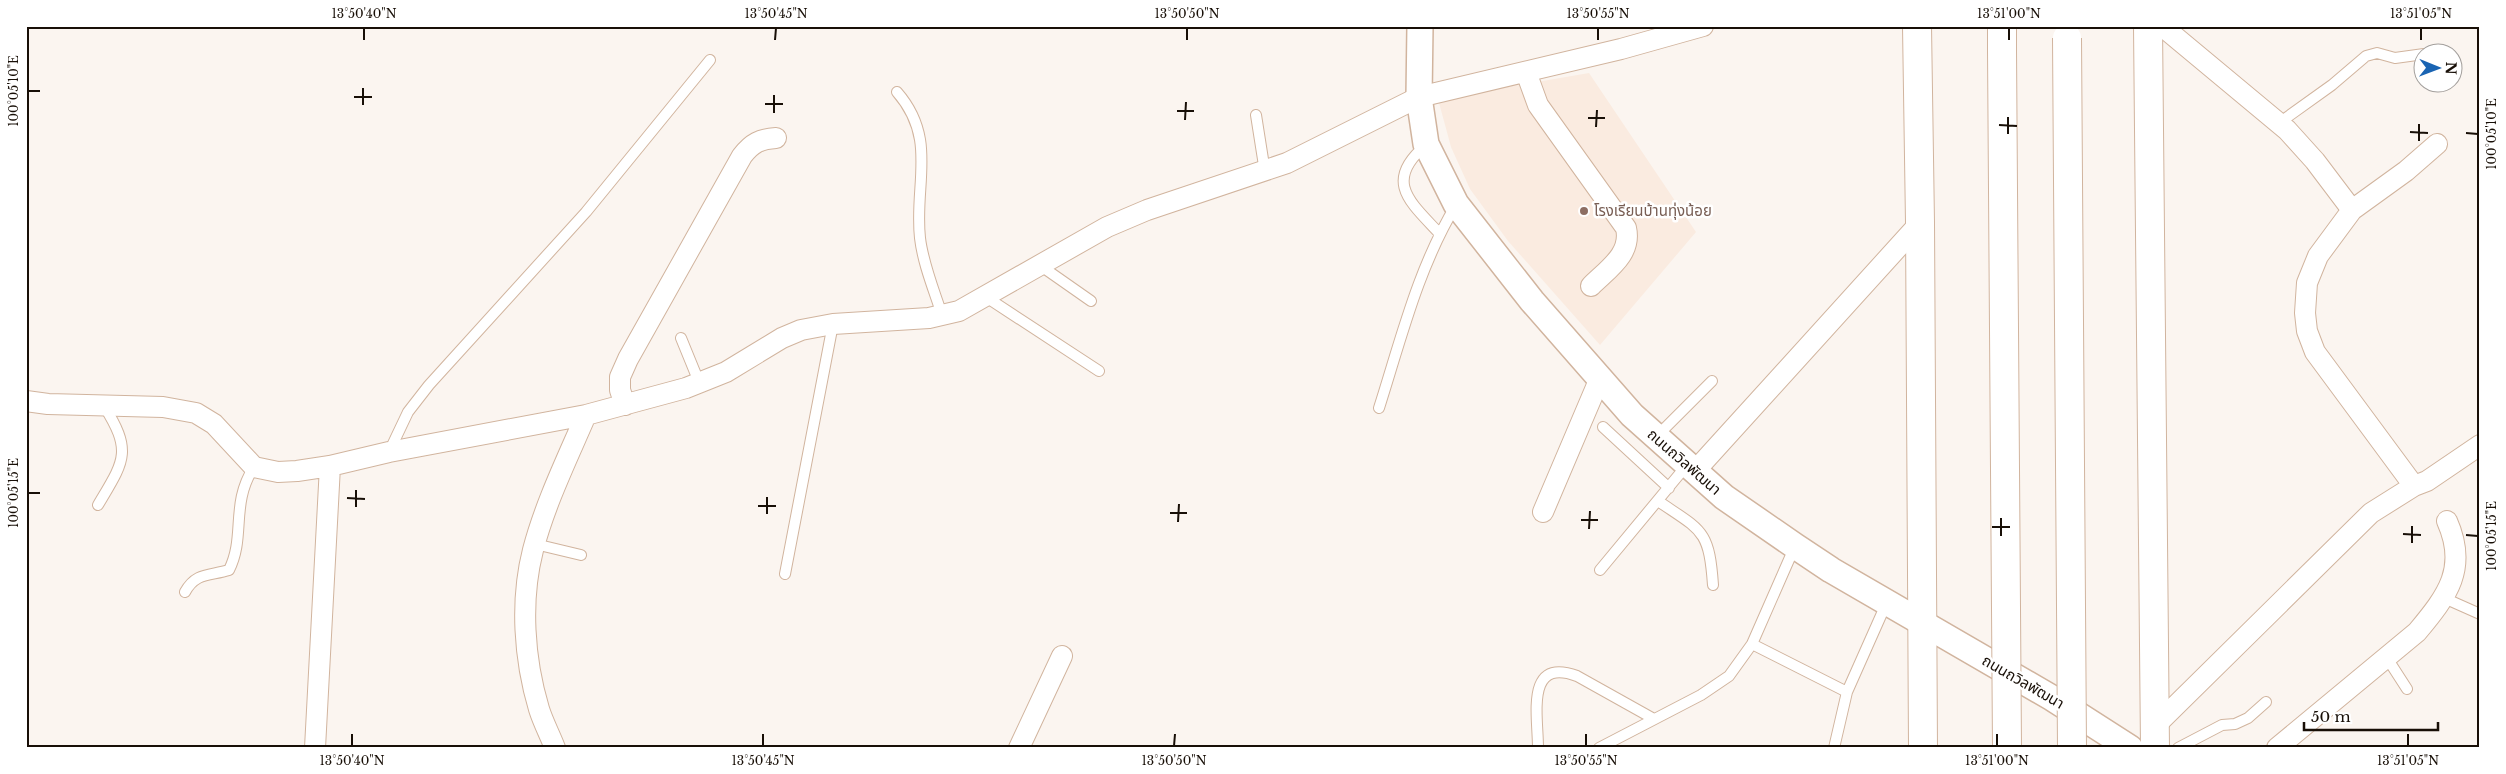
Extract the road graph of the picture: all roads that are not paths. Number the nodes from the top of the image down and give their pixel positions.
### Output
1 (1420, 26) edge
2 (1703, 26) edge
3 (1916, 26) edge
4 (2148, 26) edge
5 (2162, 26) edge
6 (2067, 32) edge
7 (2002, 38) edge
8 (2414, 55) edge
9 (710, 60) dead end
10 (1526, 72) junction
11 (897, 92) dead end
12 (1419, 97) junction
13 (1256, 115) dead end
14 (2279, 123) junction
15 (776, 138) dead end
16 (1426, 144) junction
17 (2437, 144) dead end
18 (1265, 172) junction
19 (1456, 204) junction
20 (2352, 210) junction
21 (1920, 222) junction
22 (1439, 233) junction
23 (1041, 266) junction
24 (1591, 286) dead end
25 (986, 296) junction
26 (1091, 301) dead end
27 (942, 315) junction
28 (833, 324) junction
29 (681, 338) dead end
30 (1099, 370) dead end
31 (1600, 378) junction
32 (1712, 381) dead end
33 (699, 382) junction
34 (26, 401) edge
35 (625, 404) junction
36 (104, 406) junction
37 (1379, 408) dead end
38 (586, 415) junction
39 (1603, 427) dead end
40 (1656, 437) junction
41 (2480, 445) edge
42 (389, 452) junction
43 (330, 466) junction
44 (254, 467) junction
45 (1691, 468) junction
46 (2414, 486) junction
47 (1669, 488) junction
48 (1658, 501) junction
49 (98, 505) dead end
50 (1543, 512) dead end
51 (2448, 520) dead end
52 (535, 544) junction
53 (1795, 546) junction
54 (581, 555) dead end
55 (1600, 570) dead end
56 (786, 574) dead end
57 (1713, 585) dead end
58 (185, 592) dead end
59 (2444, 598) junction
60 (1887, 602) junction
61 (2480, 614) edge
62 (1922, 623) junction
63 (1752, 644) junction
64 (1062, 656) dead end
65 (2387, 658) junction
66 (2407, 689) dead end
67 (1848, 692) junction
68 (2266, 702) dead end
69 (1654, 718) junction
70 (2155, 737) edge
71 (315, 748) edge
72 (555, 748) edge
73 (1018, 748) edge
74 (1538, 748) edge
75 (1599, 748) edge
76 (1834, 748) edge
77 (1923, 748) edge
78 (2007, 748) edge
79 (2072, 748) edge
80 (2130, 748) edge
81 (2178, 748) edge
82 (2277, 748) edge

1 - 12 street, ถนนถวิลพัฒนา
2 - 10 street
3 - 21 main road
4 - 70 main road
5 - 14 street
6 - 79 main road, bridge
7 - 78 main road, bridge
8 - 14 lane
9 - 42 lane
10 - 12 street
10 - 24 street
11 - 27 lane
12 - 16 street, ถนนถวิลพัฒนา
12 - 18 street
13 - 18 lane
14 - 20 street
15 - 35 street
16 - 19 street, ถนนถวิลพัฒนา
16 - 22 lane
17 - 20 street
18 - 23 street
19 - 22 lane
19 - 31 street, ถนนถวิลพัฒนา
20 - 46 street
21 - 45 street
21 - 62 main road
22 - 37 lane
23 - 25 street
23 - 26 lane
25 - 27 street
25 - 30 lane
27 - 28 street
28 - 33 street
28 - 56 lane
29 - 33 lane
31 - 40 street, ถนนถวิลพัฒนา
31 - 50 street
32 - 40 lane
33 - 35 street
34 - 36 street
35 - 38 street
36 - 44 street
36 - 49 lane
38 - 42 street
38 - 52 street
39 - 47 lane
40 - 45 street, ถนนถวิลพัฒนา
41 - 46 street
42 - 43 street
43 - 44 street
43 - 71 street
44 - 58 lane
45 - 47 lane
45 - 53 street, ถนนถวิลพัฒนา
46 - 70 street
47 - 48 lane
48 - 55 lane
48 - 57 lane
51 - 59 street
52 - 54 lane
52 - 72 street
53 - 60 street, ถนนถวิลพัฒนา
53 - 63 lane
59 - 61 lane
59 - 65 street
60 - 62 street, ถนนถวิลพัฒนา
60 - 67 lane
62 - 77 main road
62 - 80 street, ถนนถวิลพัฒนา
63 - 67 lane
63 - 69 lane
64 - 73 street
65 - 66 lane
65 - 82 street
67 - 76 lane
68 - 81 lane
69 - 74 lane
69 - 75 lane

